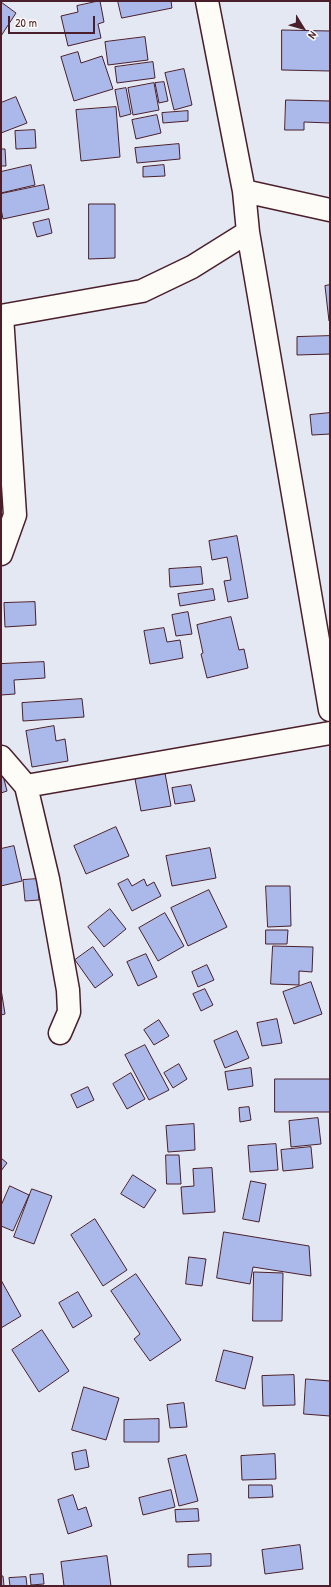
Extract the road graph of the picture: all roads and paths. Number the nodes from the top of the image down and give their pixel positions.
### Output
1 (207, 1) edge
2 (244, 191) junction
3 (330, 210) edge
4 (248, 232) junction
5 (1, 316) edge
6 (1, 554) edge
7 (330, 710) edge
8 (330, 733) edge
9 (1, 757) edge
10 (26, 786) junction
11 (60, 1033) dead end

1 - 2 street
2 - 3 street
2 - 4 street
4 - 5 street
4 - 7 street
5 - 6 street
8 - 10 street
9 - 10 street
10 - 11 street

